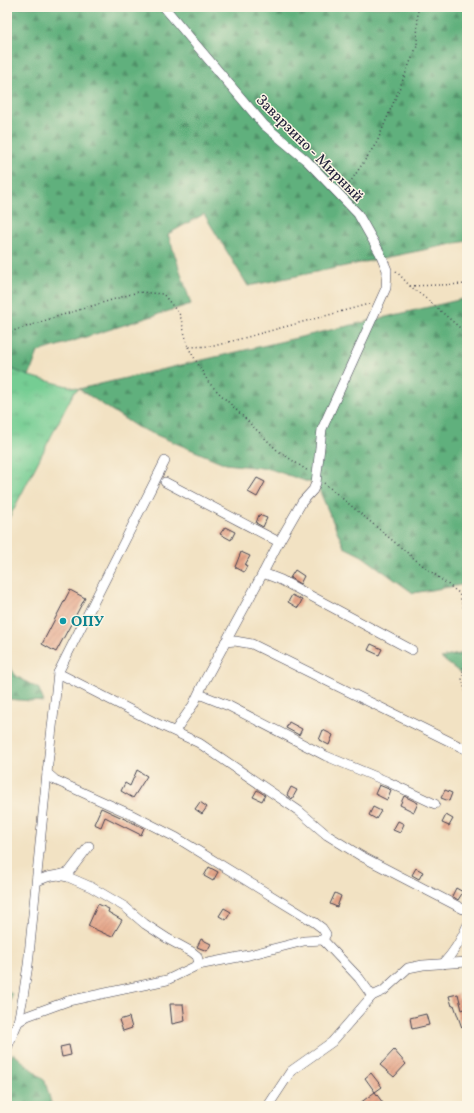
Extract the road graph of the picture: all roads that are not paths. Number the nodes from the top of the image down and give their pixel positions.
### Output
1 (164, 7) edge
2 (165, 460) dead end
3 (165, 482) dead end
4 (279, 542) junction
5 (263, 573) junction
6 (225, 642) junction
7 (412, 650) dead end
8 (58, 672) junction
9 (199, 694) junction
10 (175, 731) junction
11 (467, 750) edge
12 (46, 773) junction
13 (435, 804) dead end
14 (89, 846) dead end
15 (58, 875) junction
16 (36, 881) junction
17 (467, 911) edge
18 (467, 926) edge
19 (323, 940) junction
20 (467, 962) edge
21 (443, 964) junction
22 (198, 965) junction
23 (372, 996) junction
24 (18, 1022) junction
25 (7, 1048) edge
26 (268, 1106) edge

1 - 4 street, Заварзино - Мирный
2 - 8 street
3 - 4 street
4 - 5 street, Заварзино - Мирный
5 - 6 street, Заварзино - Мирный
5 - 7 street
6 - 9 street, Заварзино - Мирный
6 - 11 street
8 - 10 street
8 - 12 street
9 - 10 street, Заварзино - Мирный
9 - 13 street
10 - 17 street
12 - 16 street
12 - 19 street
14 - 15 street
15 - 16 street
15 - 22 street
16 - 24 street
18 - 21 street
19 - 22 street
19 - 23 street
20 - 21 street
21 - 23 street
22 - 24 street
23 - 26 street
24 - 25 street

